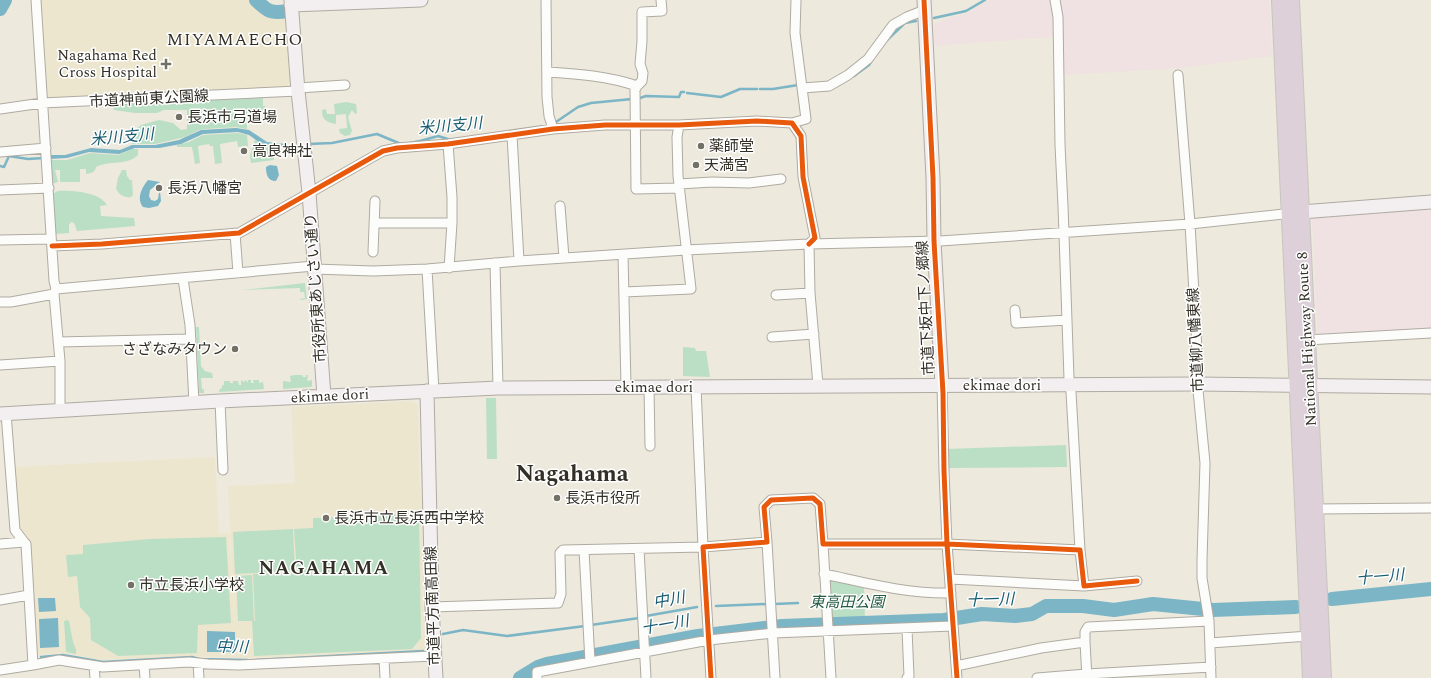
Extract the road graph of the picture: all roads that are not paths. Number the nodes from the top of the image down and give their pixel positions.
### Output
1 (36, 0) edge
2 (416, 0) edge
3 (421, 0) edge
4 (546, 0) edge
5 (661, 0) edge
6 (796, 0) edge
7 (1056, 0) edge
8 (1280, 0) edge
9 (1291, 0) edge
10 (365, 1) edge
11 (296, 5) edge
12 (925, 5) edge
13 (548, 72) junction
14 (1178, 75) dead end
15 (345, 85) dead end
16 (637, 86) junction
17 (803, 88) junction
18 (298, 90) junction
19 (42, 103) junction
20 (0, 109) edge
21 (792, 123) junction
22 (635, 125) junction
23 (679, 126) junction
24 (553, 129) junction
25 (512, 135) junction
26 (448, 144) junction
27 (46, 148) junction
28 (0, 152) edge
29 (781, 179) dead end
30 (679, 186) junction
31 (49, 188) junction
32 (0, 190) edge
33 (310, 193) junction
34 (375, 201) dead end
35 (1431, 202) edge
36 (560, 206) dead end
37 (1295, 212) junction
38 (374, 223) junction
39 (452, 223) junction
40 (1190, 224) junction
41 (1064, 232) junction
42 (235, 233) junction
43 (0, 240) edge
44 (934, 241) junction
45 (52, 242) junction
46 (809, 244) junction
47 (686, 250) junction
48 (373, 252) dead end
49 (623, 255) junction
50 (564, 258) junction
51 (519, 260) junction
52 (494, 263) junction
53 (314, 268) junction
54 (449, 268) junction
55 (427, 269) junction
56 (238, 273) junction
57 (183, 278) junction
58 (55, 292) junction
59 (624, 292) junction
60 (810, 293) junction
61 (776, 295) dead end
62 (0, 302) edge
63 (1015, 310) dead end
64 (1067, 320) junction
65 (1431, 333) edge
66 (814, 334) junction
67 (772, 337) dead end
68 (191, 339) junction
69 (1307, 340) junction
70 (58, 342) junction
71 (60, 361) junction
72 (0, 365) edge
73 (1198, 384) junction
74 (818, 385) junction
75 (942, 385) junction
76 (1069, 385) junction
77 (1303, 385) junction
78 (626, 386) junction
79 (649, 387) junction
80 (696, 387) junction
81 (1431, 387) edge
82 (498, 388) junction
83 (430, 391) junction
84 (324, 396) junction
85 (220, 401) junction
86 (194, 403) junction
87 (60, 410) junction
88 (3, 414) edge
89 (650, 446) dead end
90 (223, 470) dead end
91 (1431, 508) edge
92 (1315, 509) junction
93 (24, 542) junction
94 (767, 542) junction
95 (0, 544) edge
96 (823, 544) junction
97 (947, 544) junction
98 (702, 547) junction
99 (639, 549) junction
100 (584, 550) junction
101 (1080, 550) junction
102 (824, 574) junction
103 (950, 578) junction
104 (1137, 581) dead end
105 (1084, 586) junction
106 (950, 593) junction
107 (29, 595) junction
108 (0, 600) edge
109 (432, 606) junction
110 (1208, 612) junction
111 (952, 621) junction
112 (827, 627) junction
113 (772, 629) junction
114 (907, 629) junction
115 (708, 636) junction
116 (1309, 636) junction
117 (1085, 642) junction
118 (1210, 643) junction
119 (644, 648) junction
120 (434, 656) junction
121 (590, 658) junction
122 (384, 659) junction
123 (198, 663) junction
124 (33, 665) junction
125 (144, 665) junction
126 (94, 666) junction
127 (956, 666) junction
128 (1211, 667) junction
129 (0, 670) edge
130 (1087, 676) edge
131 (95, 678) edge
132 (145, 678) edge
133 (199, 678) edge
134 (384, 678) edge
135 (436, 678) edge
136 (537, 678) edge
137 (646, 678) edge
138 (711, 678) edge
139 (775, 678) edge
140 (831, 678) edge
141 (907, 678) edge
142 (957, 678) edge
143 (1037, 678) edge
144 (1211, 678) edge
145 (1311, 678) edge
146 (1323, 678) edge

1 - 19 street
2 - 3 main road
2 - 10 main road
4 - 13 street
5 - 16 street
6 - 17 street
7 - 41 street
8 - 37 highway, National Highway Route 8
9 - 37 highway, National Highway Route 8
10 - 11 main road
11 - 18 main road, 市役所東あじさい通り
11 - 18 main road
12 - 17 street
12 - 44 main road, 市道下坂中下ノ郷線
13 - 16 street
13 - 24 street
14 - 40 street, 市道柳八幡東線
15 - 18 street, 市道神前東公園線
16 - 22 street
17 - 21 street
18 - 19 street, 市道神前東公園線
18 - 33 main road, 市役所東あじさい通り
19 - 20 street, 市道神前東公園線
19 - 27 street
21 - 23 street
21 - 46 street
22 - 23 street
22 - 24 street
22 - 30 street
23 - 30 street
24 - 25 street
25 - 26 street
25 - 51 street
26 - 33 street
26 - 39 street
27 - 28 street
27 - 31 street
29 - 30 street
30 - 47 street
31 - 32 street
31 - 45 street
33 - 42 street
33 - 53 main road, 市役所東あじさい通り
34 - 38 street
35 - 37 main road
36 - 50 street
37 - 40 street
37 - 69 highway, National Highway Route 8
37 - 77 highway, National Highway Route 8
38 - 39 street
38 - 48 street
39 - 54 street
40 - 41 street
40 - 73 street, 市道柳八幡東線
41 - 44 street
41 - 64 street
42 - 45 street
42 - 56 street
43 - 45 street
44 - 46 street
44 - 75 main road, 市道下坂中下ノ郷線
45 - 58 street
46 - 47 street
46 - 60 street
47 - 49 street
47 - 59 street
49 - 50 street
49 - 59 street
50 - 51 street
51 - 52 street
52 - 54 street
52 - 82 street
53 - 55 street
53 - 56 street
53 - 84 main road, 市役所東あじさい通り
54 - 55 street
55 - 83 street
56 - 57 street
57 - 58 street
57 - 68 street
58 - 62 street
58 - 70 street
59 - 78 street
60 - 61 street
60 - 66 street
63 - 64 street
64 - 76 street
65 - 69 street
66 - 67 street
66 - 74 street
68 - 70 street
68 - 86 street
69 - 77 highway, National Highway Route 8
70 - 71 street
71 - 72 street
71 - 87 street
73 - 76 main road, ekimae dori
73 - 77 main road, ekimae dori
73 - 110 street, 市道柳八幡東線
74 - 75 main road, ekimae dori
74 - 80 main road, ekimae dori
75 - 76 main road, ekimae dori
75 - 97 street, 市道下坂中下ノ郷線
76 - 101 street
77 - 81 main road, ekimae dori
77 - 92 highway, National Highway Route 8
77 - 116 highway, National Highway Route 8
78 - 79 main road, ekimae dori
78 - 82 main road, ekimae dori
79 - 80 main road, ekimae dori
79 - 89 street
80 - 98 street
82 - 83 main road, ekimae dori
83 - 84 main road, ekimae dori
83 - 109 main road, 市道平方南高田線
84 - 85 main road, ekimae dori
85 - 86 main road, ekimae dori
85 - 90 street
86 - 87 main road, ekimae dori
87 - 88 main road, ekimae dori
88 - 93 street
91 - 92 street
92 - 146 highway, National Highway Route 8
93 - 95 street
93 - 107 street
94 - 96 street
94 - 98 street
94 - 113 street
96 - 97 street
96 - 102 street
97 - 101 street
97 - 103 street, 市道下坂中下ノ郷線
98 - 99 street
98 - 115 street
99 - 100 street
99 - 119 street
100 - 109 street
100 - 121 street
101 - 105 street
102 - 106 street
102 - 112 street
103 - 105 street
103 - 106 street, 市道下坂中下ノ郷線
104 - 105 street
106 - 111 street, 市道下坂中下ノ郷線
107 - 108 street
107 - 124 street
109 - 120 main road, 市道平方南高田線
110 - 117 street
110 - 118 street, 市道柳八幡東線
111 - 114 street
111 - 127 street, 市道下坂中下ノ郷線
112 - 113 street
112 - 114 street
112 - 140 street
113 - 115 street
113 - 139 street
114 - 141 street
115 - 119 street
115 - 138 street
116 - 118 street
116 - 145 highway, National Highway Route 8
117 - 127 street
117 - 130 street
118 - 128 street, 市道柳八幡東線
119 - 121 street
119 - 137 street
120 - 122 street
120 - 135 main road, 市道平方南高田線
121 - 136 street
122 - 123 street
122 - 134 street
123 - 125 street
123 - 133 street
124 - 126 street
124 - 129 street
125 - 126 street
125 - 132 street
126 - 131 street
127 - 142 street, 市道下坂中下ノ郷線
128 - 130 street
128 - 144 street, 市道柳八幡東線
130 - 143 street

